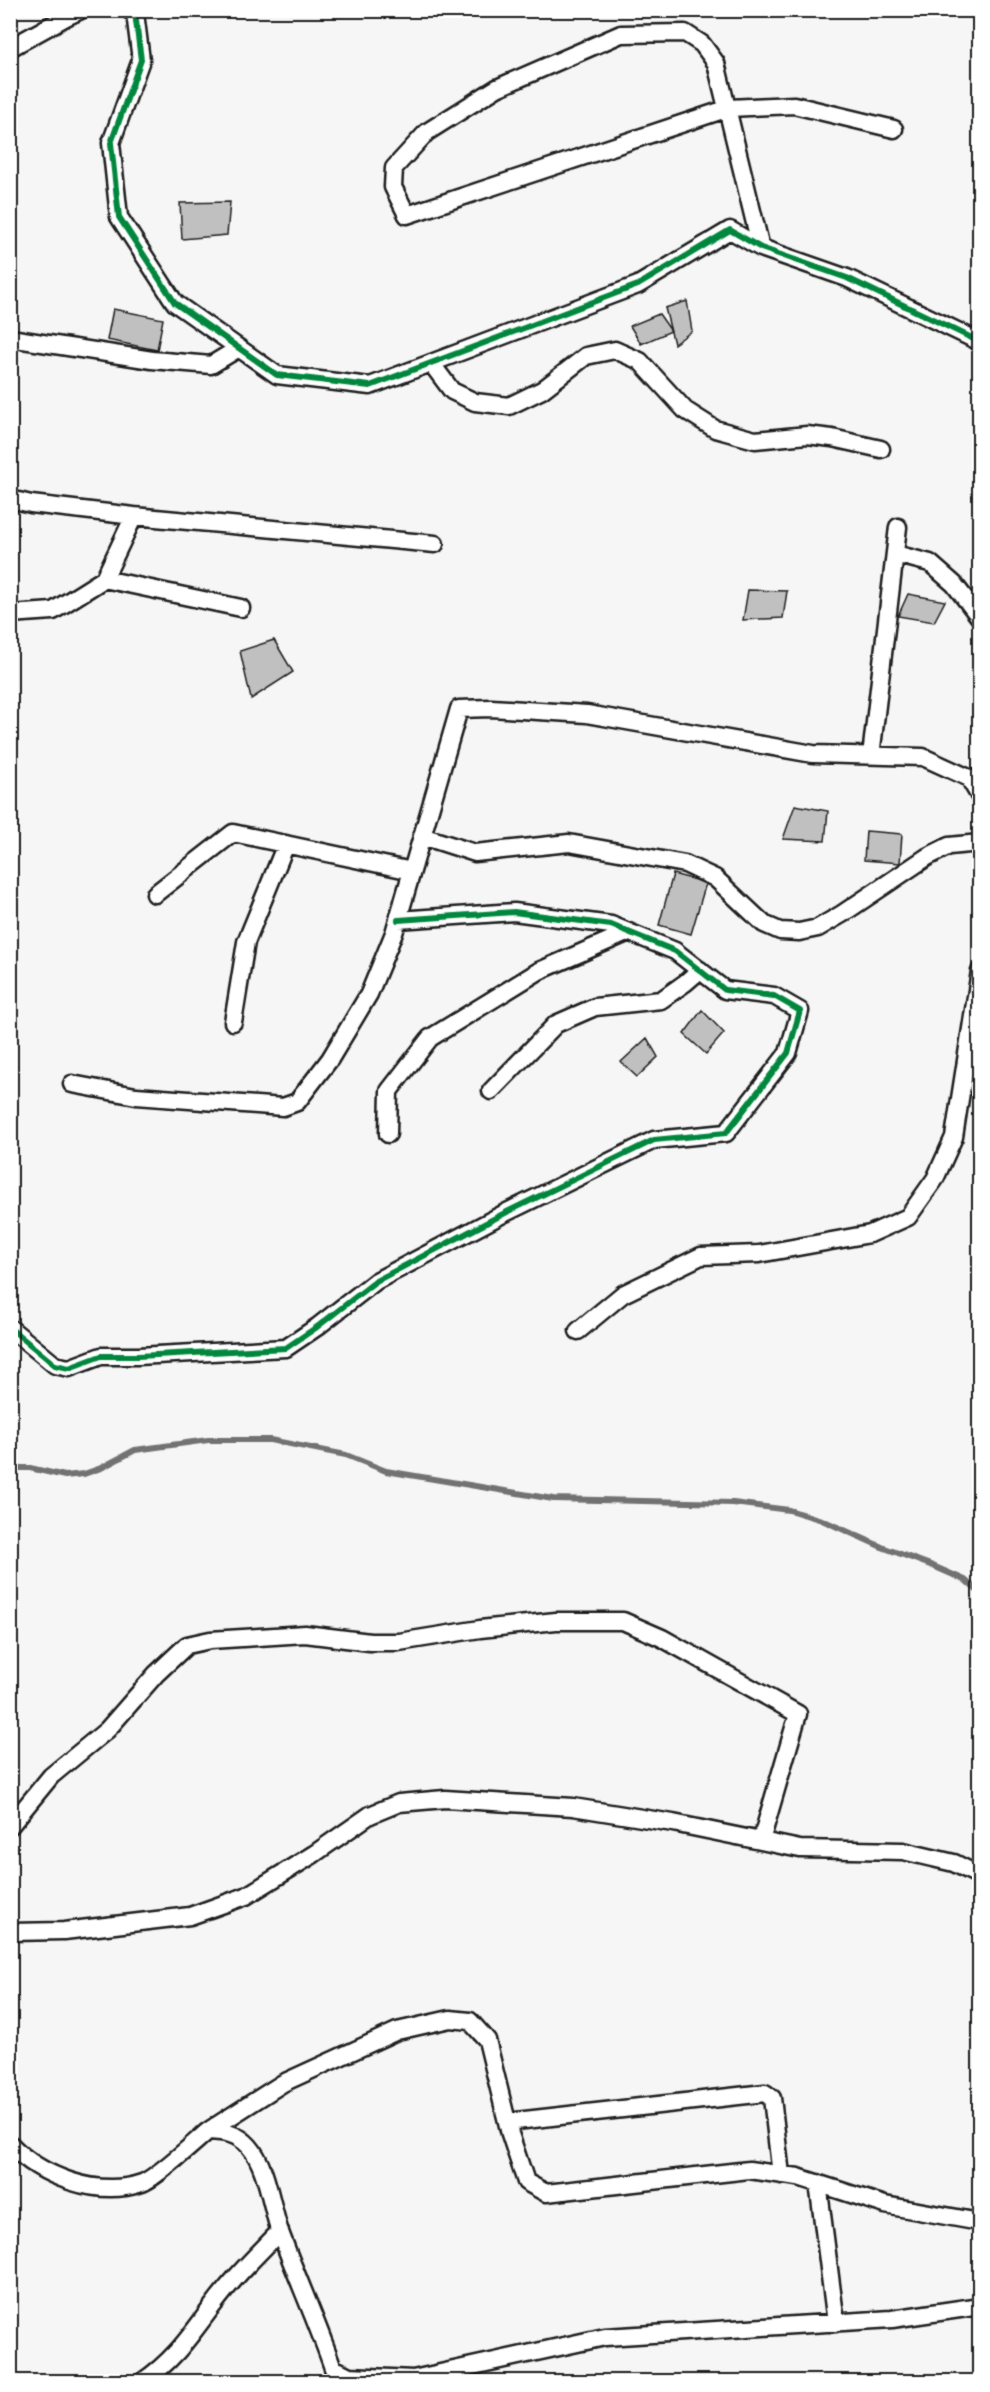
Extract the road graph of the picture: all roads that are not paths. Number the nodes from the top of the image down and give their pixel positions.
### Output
1 (81, 10) edge
2 (129, 10) edge
3 (10, 48) edge
4 (729, 108) junction
5 (894, 129) dead end
6 (762, 248) junction
7 (10, 338) edge
8 (980, 342) edge
9 (239, 348) junction
10 (431, 363) junction
11 (881, 450) dead end
12 (10, 499) edge
13 (134, 516) junction
14 (898, 527) dead end
15 (435, 544) dead end
16 (895, 554) junction
17 (104, 579) junction
18 (241, 608) dead end
19 (10, 614) edge
20 (980, 618) edge
21 (871, 756) junction
22 (974, 780) edge
23 (980, 797) edge
24 (422, 836) junction
25 (980, 843) edge
26 (286, 844) junction
27 (412, 872) junction
28 (155, 894) dead end
29 (398, 920) junction
30 (629, 932) junction
31 (700, 970) junction
32 (980, 971) edge
33 (233, 1022) dead end
34 (72, 1084) dead end
35 (491, 1091) dead end
36 (388, 1134) dead end
37 (10, 1328) edge
38 (578, 1331) dead end
39 (10, 1826) edge
40 (761, 1841) junction
41 (980, 1876) edge
42 (10, 1932) edge
43 (507, 2122) junction
44 (208, 2131) junction
45 (11, 2145) edge
46 (781, 2175) junction
47 (818, 2183) junction
48 (980, 2222) edge
49 (280, 2231) junction
50 (980, 2306) edge
51 (836, 2323) junction
52 (341, 2378) edge
53 (142, 2382) edge

1 - 3 street
2 - 9 street
4 - 4 street
4 - 5 street
4 - 6 street
6 - 8 street
6 - 10 street
7 - 9 street
9 - 10 street
10 - 11 street
12 - 13 street
13 - 15 street
13 - 17 street
14 - 16 street
16 - 20 street
16 - 21 street
17 - 18 street
17 - 19 street
21 - 22 street
21 - 24 street
22 - 23 street
24 - 25 street
24 - 27 street
26 - 27 street
26 - 28 street
26 - 33 street
27 - 29 street
29 - 30 street
29 - 34 street
30 - 31 street
30 - 36 street
31 - 35 street
31 - 37 street
32 - 38 street
39 - 40 street
40 - 41 street
40 - 42 street
43 - 44 street
43 - 46 street
43 - 46 street
44 - 45 street
44 - 49 street
46 - 47 street
47 - 48 street
47 - 51 street
49 - 52 street
49 - 53 street
50 - 51 street
51 - 52 street

